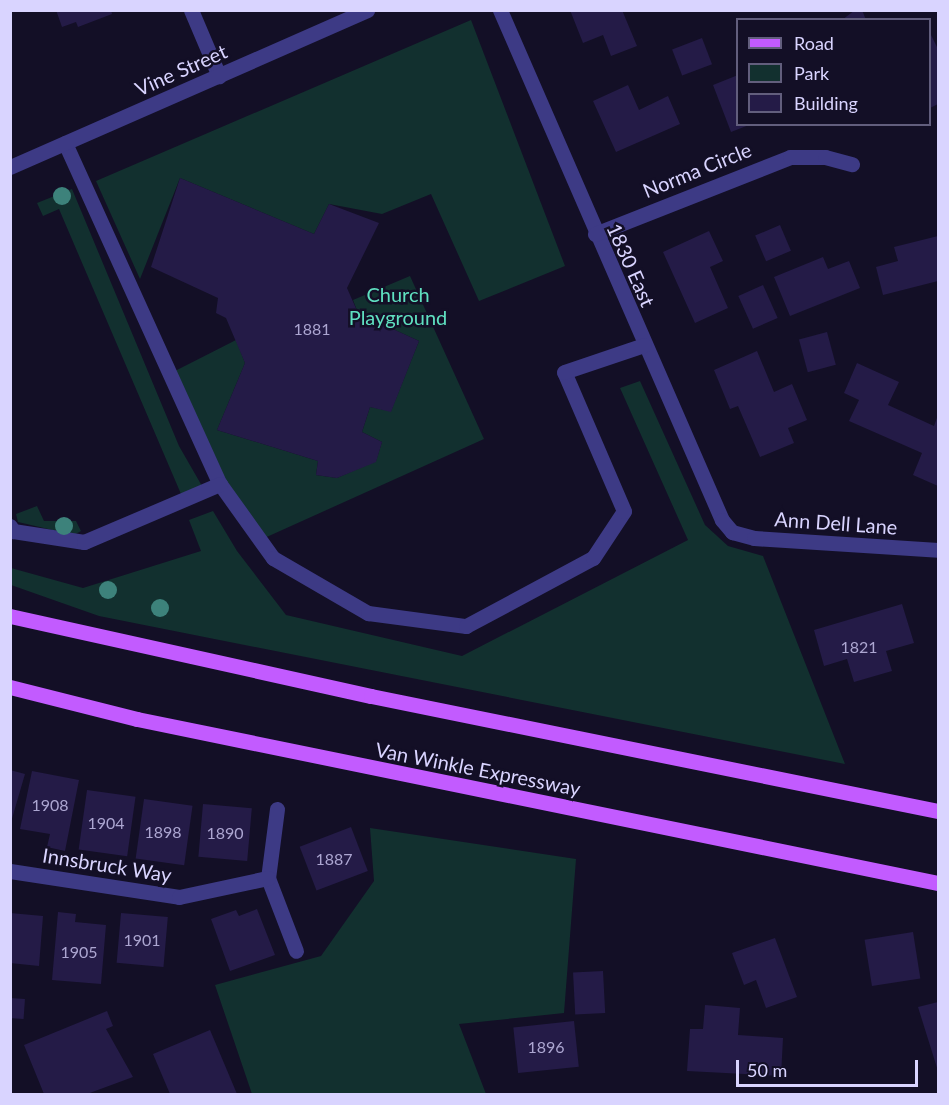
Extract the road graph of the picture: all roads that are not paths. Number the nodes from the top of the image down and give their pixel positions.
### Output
1 (191, 10) edge
2 (367, 10) edge
3 (500, 10) edge
4 (219, 76) junction
5 (65, 143) junction
6 (852, 164) dead end
7 (10, 167) edge
8 (595, 234) junction
9 (644, 345) junction
10 (220, 484) junction
11 (10, 526) edge
12 (732, 532) joint
13 (939, 550) edge
14 (10, 616) edge
15 (10, 687) edge
16 (277, 809) dead end
17 (939, 811) edge
18 (10, 872) edge
19 (268, 878) junction
20 (939, 883) edge
21 (296, 951) dead end

1 - 4 street
2 - 4 street, Vine Street
3 - 8 street, 1830 East
4 - 5 street, Vine Street
5 - 7 street, Vine Street
5 - 10 street
6 - 8 street, Norma Circle
8 - 9 street, 1830 East
9 - 10 street
9 - 12 street, 1830 East
10 - 11 street
12 - 13 street, Ann Dell Lane
14 - 17 main road
15 - 20 main road, Van Winkle Expressway
16 - 19 street
18 - 19 street, Innsbruck Way
19 - 21 street

